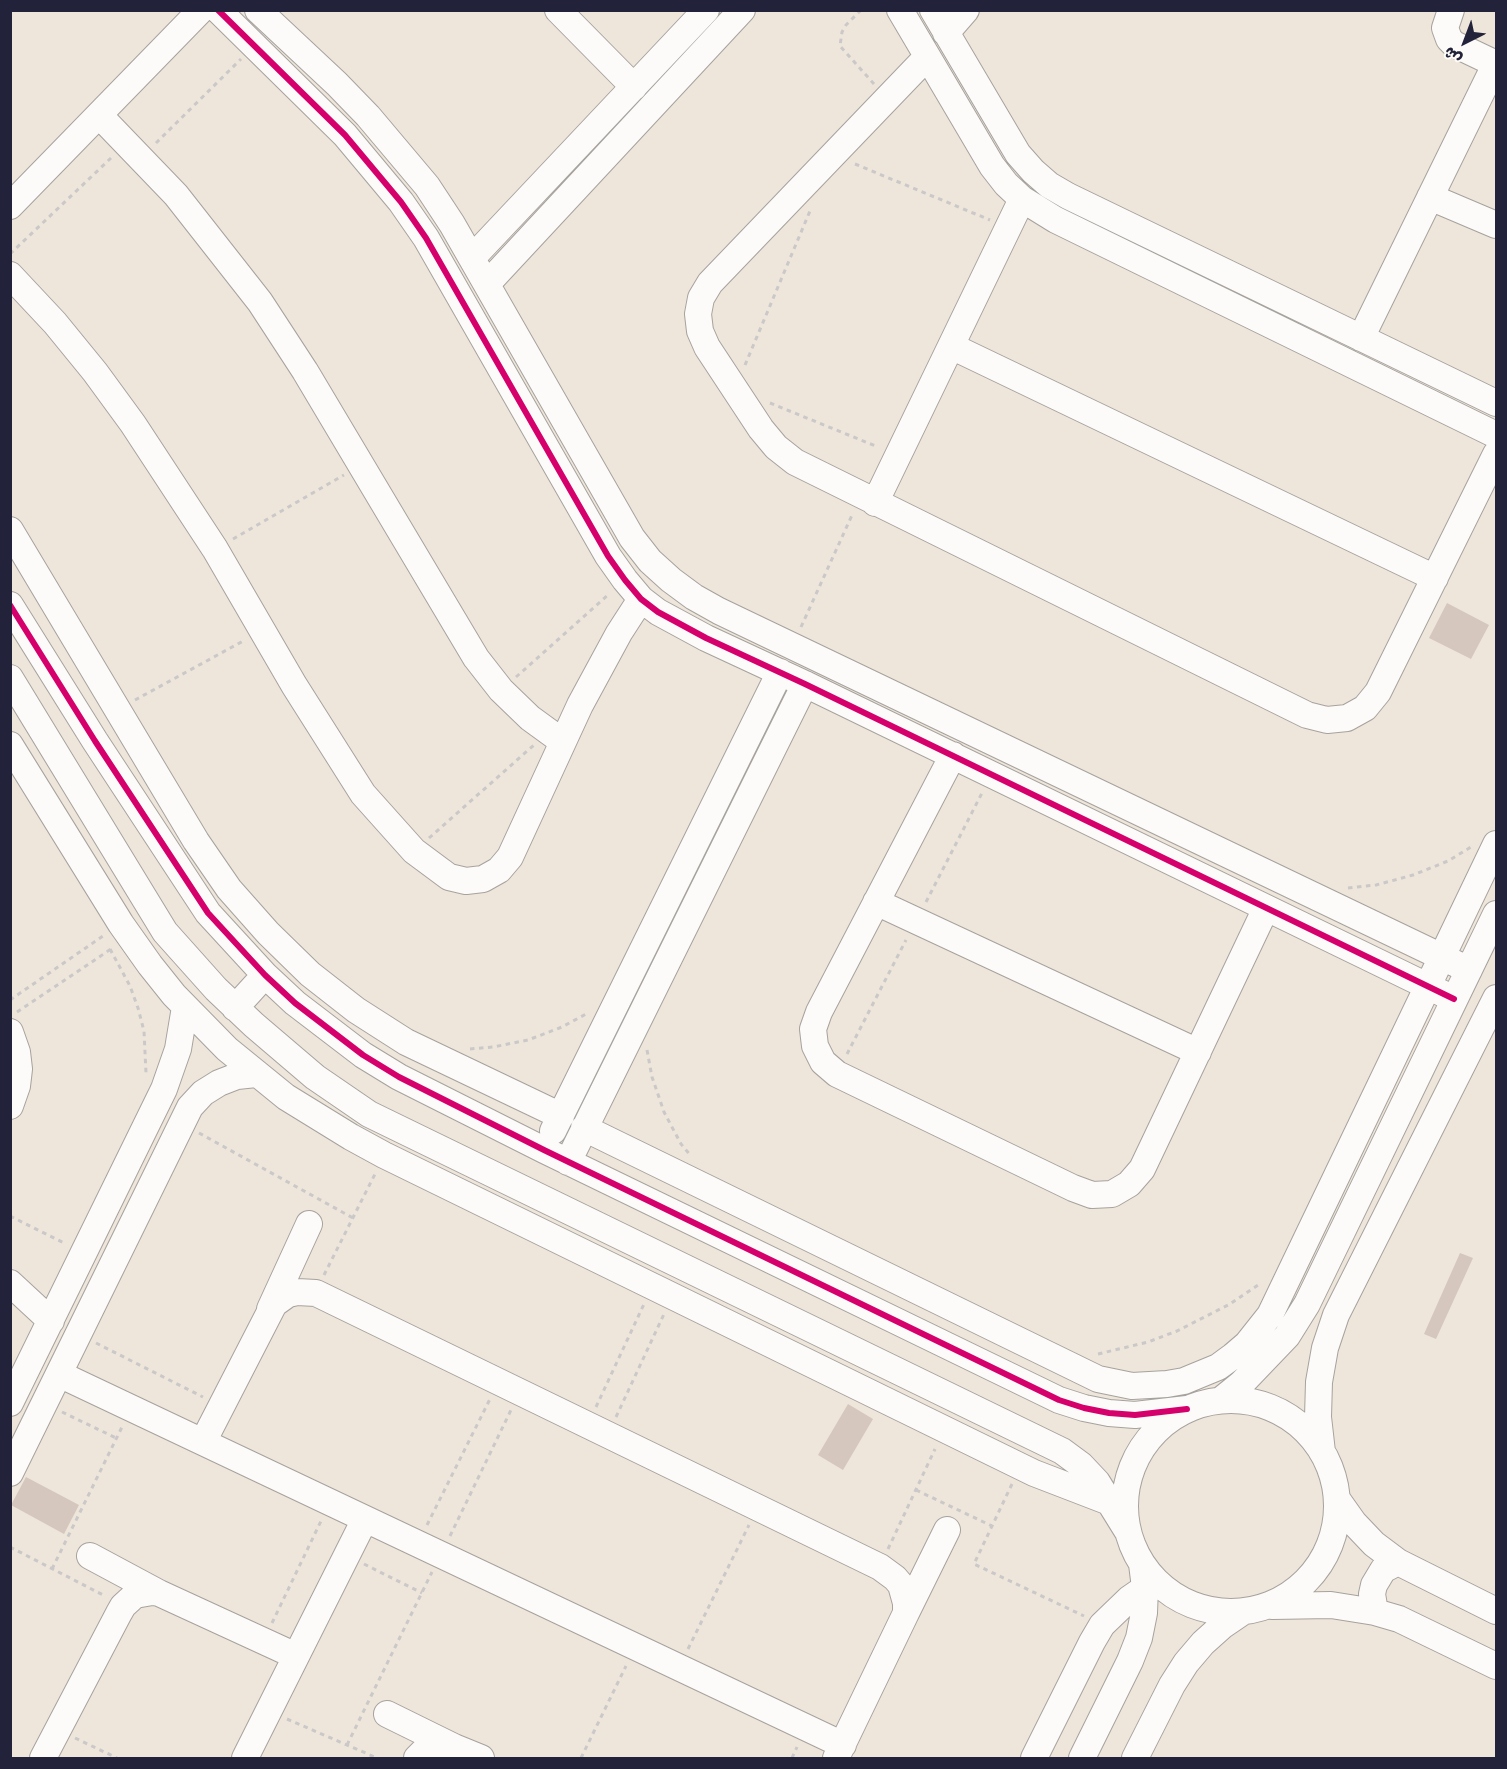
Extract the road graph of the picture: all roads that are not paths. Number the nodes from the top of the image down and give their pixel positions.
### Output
1 (201, 10) edge
2 (218, 10) edge
3 (258, 10) edge
4 (558, 10) edge
5 (705, 10) edge
6 (742, 10) edge
7 (900, 10) edge
8 (933, 10) edge
9 (966, 10) edge
10 (1451, 10) edge
11 (946, 33) junction
12 (927, 57) junction
13 (1496, 63) edge
14 (634, 87) junction
15 (99, 115) junction
16 (426, 186) junction
17 (1430, 197) junction
18 (1022, 199) junction
19 (401, 202) junction
20 (10, 206) edge
21 (1497, 225) edge
22 (1151, 236) junction
23 (472, 258) junction
24 (1140, 261) junction
25 (10, 275) edge
26 (487, 284) junction
27 (1361, 338) junction
28 (951, 346) junction
29 (1497, 403) edge
30 (1497, 435) edge
31 (1497, 454) edge
32 (868, 500) junction
33 (10, 530) edge
34 (1435, 579) junction
35 (641, 599) junction
36 (10, 605) edge
37 (780, 672) junction
38 (10, 678) edge
39 (805, 684) junction
40 (894, 693) junction
41 (122, 716) junction
42 (882, 721) junction
43 (556, 737) junction
44 (95, 741) junction
45 (10, 745) edge
46 (952, 755) junction
47 (1485, 845) edge
48 (876, 902) junction
49 (1266, 908) junction
50 (1497, 914) edge
51 (1441, 956) junction
52 (1469, 970) junction
53 (265, 975) junction
54 (1428, 986) junction
55 (1454, 999) junction
56 (1497, 999) edge
57 (185, 1007) junction
58 (235, 1008) junction
59 (10, 1032) edge
60 (1198, 1052) junction
61 (256, 1074) junction
62 (10, 1106) edge
63 (561, 1116) junction
64 (584, 1128) junction
65 (544, 1150) junction
66 (568, 1162) junction
67 (309, 1224) dead end
68 (10, 1283) edge
69 (268, 1312) junction
70 (51, 1321) junction
71 (59, 1374) junction
72 (1221, 1400) junction
73 (10, 1403) edge
74 (1187, 1409) junction
75 (203, 1442) junction
76 (1322, 1452) junction
77 (10, 1473) edge
78 (1337, 1499) junction
79 (1112, 1503) junction
80 (365, 1519) junction
81 (947, 1530) dead end
82 (1128, 1532) junction
83 (90, 1556) dead end
84 (1398, 1562) junction
85 (1143, 1576) junction
86 (159, 1593) junction
87 (1253, 1609) junction
88 (1497, 1611) edge
89 (1375, 1612) junction
90 (906, 1613) junction
91 (296, 1656) junction
92 (1497, 1666) edge
93 (387, 1714) dead end
94 (454, 1747) junction
95 (840, 1752) edge
96 (44, 1758) edge
97 (245, 1758) edge
98 (417, 1758) edge
99 (481, 1758) edge
100 (1034, 1758) edge
101 (1082, 1758) edge
102 (1135, 1758) edge

1 - 15 street
2 - 19 street
3 - 16 street
4 - 14 street
5 - 14 street
6 - 26 street
7 - 12 street
8 - 11 street
9 - 11 street
10 - 13 street
11 - 22 street
12 - 18 street
12 - 32 street
13 - 17 street
14 - 23 street
15 - 20 street
15 - 43 street
16 - 19 street
16 - 23 street
17 - 21 street
17 - 27 street
18 - 24 street
18 - 28 street
19 - 35 street
22 - 24 street
22 - 27 street
23 - 26 street
24 - 30 street
25 - 43 street
26 - 40 street
27 - 29 street
28 - 32 street
28 - 34 street
31 - 34 street
32 - 34 street
33 - 41 street
35 - 37 street
35 - 43 street
36 - 44 street
37 - 39 street
37 - 63 street
38 - 58 street
39 - 42 street
39 - 64 street
40 - 42 street
40 - 51 street
41 - 44 street
41 - 63 street
42 - 46 street
44 - 53 street
45 - 57 street
46 - 48 street
46 - 49 street
47 - 51 street
48 - 60 street
48 - 60 street
49 - 54 street
49 - 60 street
50 - 52 street
51 - 52 street
51 - 54 street
52 - 55 street
53 - 58 street
53 - 65 street
54 - 55 street
54 - 64 street
55 - 72 street
56 - 76 street
57 - 61 street
57 - 70 street
58 - 79 street
59 - 62 street
61 - 71 street
61 - 79 street
63 - 65 street
64 - 66 street
65 - 66 street
66 - 74 street
67 - 69 street
68 - 70 street
69 - 75 street
69 - 90 street
70 - 73 street
71 - 75 street
71 - 77 street
72 - 74 street
72 - 76 street
74 - 82 street
75 - 80 street
76 - 78 street
78 - 84 street
78 - 87 street
79 - 82 street
80 - 91 street
80 - 95 street
81 - 90 street
82 - 85 street
83 - 86 street
84 - 88 street
84 - 89 street
85 - 87 street
85 - 100 street
85 - 101 street
86 - 91 street
86 - 96 street
87 - 89 street
87 - 102 street
89 - 92 street
90 - 95 street
91 - 97 street
93 - 94 street
94 - 98 street
94 - 99 street

